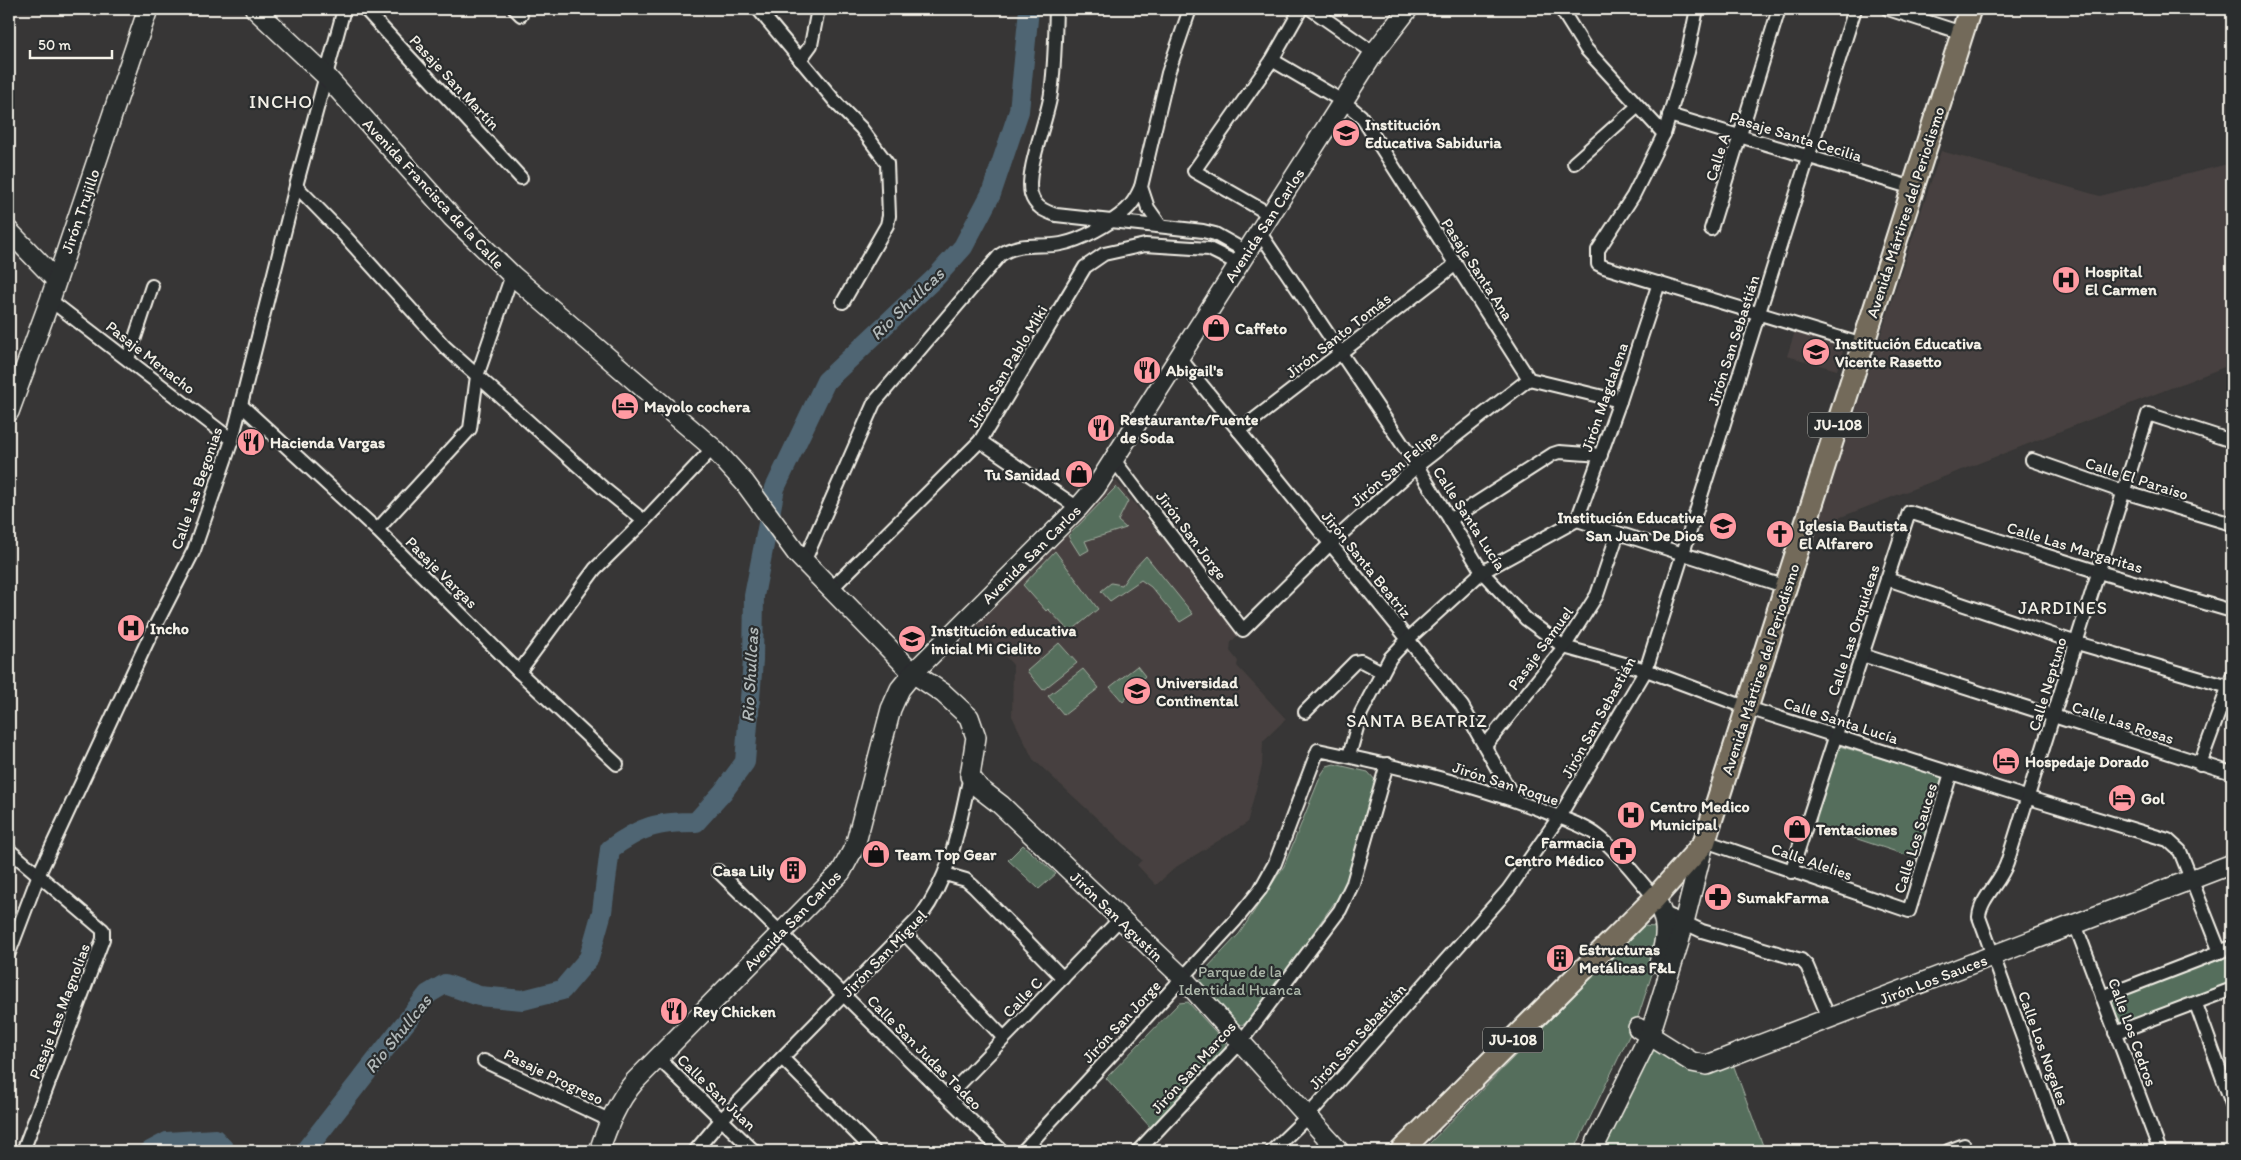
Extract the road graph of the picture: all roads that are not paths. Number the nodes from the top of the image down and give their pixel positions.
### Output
1 (148, 9) edge
2 (255, 9) edge
3 (344, 9) edge
4 (365, 9) edge
5 (758, 9) edge
6 (818, 9) edge
7 (1056, 9) edge
8 (1190, 9) edge
9 (1301, 9) edge
10 (1311, 9) edge
11 (1408, 9) edge
12 (1561, 9) edge
13 (1697, 9) edge
14 (1779, 9) edge
15 (1855, 9) edge
16 (1888, 9) edge
17 (1970, 9) edge
18 (1962, 33) junction
19 (1374, 53) junction
20 (800, 60) junction
21 (1272, 60) junction
22 (327, 77) junction
23 (1344, 102) junction
24 (1638, 106) junction
25 (1669, 115) junction
26 (1664, 134) junction
27 (1740, 136) junction
28 (1808, 156) junction
29 (1574, 162) dead end
30 (521, 178) dead end
31 (296, 186) junction
32 (1141, 187) junction
33 (1913, 188) junction
34 (1270, 215) junction
35 (1112, 220) junction
36 (1160, 225) junction
37 (1711, 229) dead end
38 (9, 232) edge
39 (1260, 233) junction
40 (1243, 258) junction
41 (1456, 264) junction
42 (512, 275) junction
43 (56, 280) junction
44 (1659, 283) junction
45 (152, 286) dead end
46 (50, 300) junction
47 (843, 302) dead end
48 (1758, 315) junction
49 (1863, 345) junction
50 (1341, 353) junction
51 (1179, 357) junction
52 (128, 359) junction
53 (477, 376) junction
54 (1529, 379) junction
55 (1620, 401) junction
56 (241, 405) junction
57 (9, 412) edge
58 (1239, 431) junction
59 (232, 440) junction
60 (980, 441) junction
61 (2232, 441) edge
62 (713, 448) junction
63 (1601, 455) junction
64 (1114, 460) junction
65 (2032, 460) dead end
66 (1417, 466) junction
67 (2124, 492) junction
68 (1078, 508) junction
69 (1909, 512) joint
70 (644, 520) junction
71 (1450, 520) junction
72 (1577, 520) junction
73 (2232, 524) edge
74 (377, 530) junction
75 (1618, 533) junction
76 (1330, 544) junction
77 (1682, 553) junction
78 (801, 558) junction
79 (1482, 572) junction
80 (2099, 572) junction
81 (1887, 578) junction
82 (1787, 587) junction
83 (831, 589) junction
84 (2232, 611) edge
85 (1243, 630) joint
86 (1407, 640) junction
87 (2077, 643) junction
88 (1564, 647) junction
89 (1862, 655) junction
90 (1646, 670) junction
91 (519, 672) junction
92 (1382, 672) junction
93 (913, 673) junction
94 (2231, 682) edge
95 (1748, 708) junction
96 (1305, 712) dead end
97 (2054, 717) junction
98 (1835, 736) junction
99 (1485, 746) junction
100 (1318, 750) joint
101 (1349, 756) junction
102 (617, 764) dead end
103 (1387, 764) junction
104 (2200, 764) junction
105 (1951, 773) junction
106 (2232, 773) edge
107 (970, 776) junction
108 (2029, 798) junction
109 (1515, 800) junction
110 (1559, 817) junction
111 (1704, 842) junction
112 (9, 850) edge
113 (2232, 864) edge
114 (718, 871) dead end
115 (1790, 872) junction
116 (38, 874) junction
117 (945, 874) junction
118 (2193, 880) junction
119 (1659, 906) junction
120 (1909, 911) joint
121 (1120, 919) junction
122 (1685, 922) junction
123 (2076, 924) junction
124 (780, 933) junction
125 (905, 934) junction
126 (10, 945) edge
127 (2226, 949) edge
128 (1993, 956) junction
129 (1063, 978) junction
130 (1182, 978) junction
131 (2232, 990) edge
132 (844, 995) junction
133 (2102, 997) junction
134 (2196, 1004) junction
135 (1829, 1018) junction
136 (1644, 1032) junction
137 (2115, 1033) junction
138 (1004, 1038) junction
139 (1240, 1043) junction
140 (657, 1057) junction
141 (782, 1058) junction
142 (484, 1061) dead end
143 (947, 1097) junction
144 (2232, 1104) edge
145 (1306, 1118) junction
146 (610, 1120) junction
147 (721, 1120) junction
148 (1964, 1145) dead end
149 (23, 1151) edge
150 (599, 1151) edge
151 (695, 1151) edge
152 (754, 1151) edge
153 (874, 1151) edge
154 (1002, 1151) edge
155 (1023, 1151) edge
156 (1138, 1151) edge
157 (1272, 1151) edge
158 (1339, 1151) edge
159 (1401, 1151) edge
160 (1585, 1151) edge
161 (1948, 1151) edge
162 (2064, 1151) edge
163 (2160, 1151) edge

1 - 43 main road, Jirón Trujillo
2 - 22 main road, Avenida Francisca de la Calle
3 - 22 street, Calle Las Begonias
4 - 30 street, Pasaje San Martín
5 - 20 street
6 - 20 street
7 - 35 street
8 - 32 street
9 - 21 street
10 - 19 street
11 - 19 main road, Avenida San Carlos
12 - 24 street
13 - 25 street
14 - 27 street, Calle A
15 - 28 street, Jirón San Sebastián
16 - 18 street
17 - 18 main road, Avenida Mártires del Periodismo / JU-108
18 - 33 main road, Avenida Mártires del Periodismo / JU-108
19 - 23 main road, Avenida San Carlos
20 - 47 street
21 - 23 street, Pasaje Santa Ana
21 - 34 street
22 - 31 street, Calle Las Begonias
22 - 42 main road, Avenida Francisca de la Calle
23 - 34 main road, Avenida San Carlos
23 - 41 street, Pasaje Santa Ana
24 - 26 street
24 - 29 street
25 - 26 street
25 - 27 street, Pasaje Santa Cecilia
26 - 44 street
27 - 28 street, Pasaje Santa Cecilia
27 - 37 street, Calle A
28 - 33 street, Pasaje Santa Cecilia
28 - 48 street, Jirón San Sebastián
31 - 53 street
31 - 56 street, Calle Las Begonias
32 - 35 street
32 - 36 street
33 - 49 main road, Avenida Mártires del Periodismo / JU-108
34 - 39 main road, Avenida San Carlos
35 - 36 street
35 - 78 street
36 - 40 street
38 - 43 main road
39 - 40 main road, Avenida San Carlos
39 - 50 street, Calle Santa Lucía
40 - 51 main road, Avenida San Carlos
40 - 60 street, Jirón San Pablo Miki
41 - 50 street, Jirón Santo Tomás
41 - 54 street, Pasaje Santa Ana
42 - 53 street
42 - 62 main road, Avenida Francisca de la Calle
43 - 46 main road, Jirón Trujillo
44 - 48 street
44 - 55 street, Jirón Magdalena
45 - 52 street
46 - 52 street, Pasaje Menacho
46 - 57 main road, Jirón Trujillo
48 - 49 street
48 - 77 street, Jirón San Sebastián
49 - 82 main road, Avenida Mártires del Periodismo / JU-108
50 - 58 street, Jirón Santo Tomás
50 - 66 street, Calle Santa Lucía
51 - 58 street, Jirón Santa Beatriz
51 - 64 main road, Avenida San Carlos
52 - 59 street, Pasaje Menacho
53 - 70 street
53 - 74 street
54 - 55 street
54 - 66 street, Jirón San Felipe
55 - 63 street, Jirón Magdalena
56 - 59 street, Calle Las Begonias
56 - 74 street, Pasaje Vargas
58 - 76 street, Jirón Santa Beatriz
59 - 116 street, Calle Las Begonias
60 - 68 street
60 - 83 street, Jirón San Pablo Miki
61 - 67 street, Calle Neptuno
62 - 70 street
62 - 78 main road, Avenida Francisca de la Calle
63 - 71 street
63 - 72 street, Jirón Magdalena
64 - 68 main road, Avenida San Carlos
64 - 85 street, Jirón San Jorge
65 - 67 street, Calle El Paraiso
66 - 71 street, Calle Santa Lucía
66 - 76 street, Jirón San Felipe
67 - 73 street, Calle El Paraiso
67 - 80 street, Calle Neptuno
68 - 93 main road, Avenida San Carlos
69 - 80 street, Calle Las Margaritas
69 - 81 street, Calle Las Orquideas
70 - 91 street
71 - 79 street, Calle Santa Lucía
72 - 75 street
72 - 79 street
74 - 91 street, Pasaje Vargas
75 - 77 street
75 - 88 street, Pasaje Samuel
76 - 85 street, Jirón San Felipe
76 - 86 street, Jirón Santa Beatriz
77 - 82 street
77 - 90 street, Jirón San Sebastián
78 - 83 main road, Jirón San Miguel
79 - 86 street
79 - 88 street, Calle Santa Lucía
80 - 84 street, Calle Las Margaritas
80 - 87 street, Calle Neptuno
81 - 87 street
81 - 89 street, Calle Las Orquideas
82 - 95 main road, Avenida Mártires del Periodismo / JU-108
83 - 93 main road, Jirón San Miguel
86 - 92 street
86 - 99 street, Jirón Santa Beatriz
87 - 94 street
87 - 97 street, Calle Neptuno
88 - 90 street, Calle Santa Lucía
88 - 99 street, Pasaje Samuel
89 - 97 street, Calle Las Rosas
89 - 98 street, Calle Las Orquideas
90 - 95 street, Calle Santa Lucía
90 - 110 street, Jirón San Sebastián
91 - 102 street, Pasaje Vargas
92 - 96 street
92 - 101 street
93 - 107 main road, Jirón San Miguel
93 - 124 main road, Avenida San Carlos
94 - 104 street
95 - 98 street, Calle Santa Lucía
95 - 111 main road, Avenida Mártires del Periodismo / JU-108
97 - 104 street, Calle Las Rosas
97 - 108 street, Calle Neptuno
98 - 105 street, Calle Santa Lucía
98 - 115 street, Calle Las Orquideas
99 - 109 street, Jirón Santa Beatriz
100 - 101 street, Jirón San Roque
100 - 130 street, Jirón San Jorge
101 - 103 street, Jirón San Roque
103 - 109 street, Jirón San Roque
103 - 139 street, Jirón San Marcos
104 - 106 street, Calle Las Rosas
105 - 108 street, Calle Santa Lucía
105 - 120 street, Calle Los Sauces
107 - 117 street, Jirón San Miguel
107 - 121 main road, Jirón San Agustín
108 - 118 street, Calle Santa Lucía
108 - 128 street, Calle Neptuno
109 - 110 street, Jirón San Roque
110 - 119 street, Jirón San Roque
110 - 145 street, Jirón San Sebastián
111 - 115 street, Calle Alelies
111 - 119 main road, Avenida Mártires del Periodismo / JU-108
111 - 122 main road, Avenida Mártires del Periodismo
112 - 116 street
113 - 118 main road, Jirón Los Sauces
114 - 124 street, Calle San Judas Tadeo
115 - 120 street, Calle Alelies
116 - 126 street, Calle Las Begonias
116 - 149 street, Pasaje Las Magnolias
117 - 125 street, Jirón San Miguel
117 - 129 street
118 - 123 main road, Jirón Los Sauces
118 - 127 street, Calle Santa Lucía
119 - 122 street
119 - 136 main road
119 - 159 main road, Avenida Mártires del Periodismo / JU-108
121 - 129 street, Calle C
121 - 130 main road, Jirón San Agustín
122 - 135 street
122 - 136 main road, Avenida Mártires del Periodismo
123 - 128 main road, Jirón Los Sauces
123 - 133 street, Calle Los Cedros
124 - 132 street, Calle San Judas Tadeo
124 - 140 main road, Avenida San Carlos
125 - 132 street, Jirón San Miguel
125 - 138 street
127 - 133 street
128 - 135 main road, Jirón Los Sauces
128 - 162 street, Calle Los Nogales
129 - 138 street, Calle C
130 - 139 main road, Jirón San Agustín
130 - 155 street, Jirón San Jorge
131 - 134 street
132 - 141 street, Jirón San Miguel
132 - 143 street, Calle San Judas Tadeo
133 - 137 street, Calle Los Cedros
134 - 137 street
134 - 144 street
135 - 136 main road, Jirón Los Sauces
136 - 160 main road
137 - 163 street, Calle Los Cedros
138 - 143 street, Calle C
139 - 145 main road, Jirón San Agustín
139 - 156 street, Jirón San Marcos
140 - 146 main road, Avenida San Carlos
140 - 147 street, Calle San Juan
141 - 147 street, Jirón San Miguel
141 - 153 street
142 - 146 street, Pasaje Progreso
143 - 154 street, Calle San Judas Tadeo
145 - 157 street, Jirón San Sebastián
145 - 158 main road, Jirón San Agustín
146 - 150 main road, Avenida San Carlos
147 - 151 street, Jirón San Miguel
147 - 152 street, Calle San Juan
148 - 161 street

